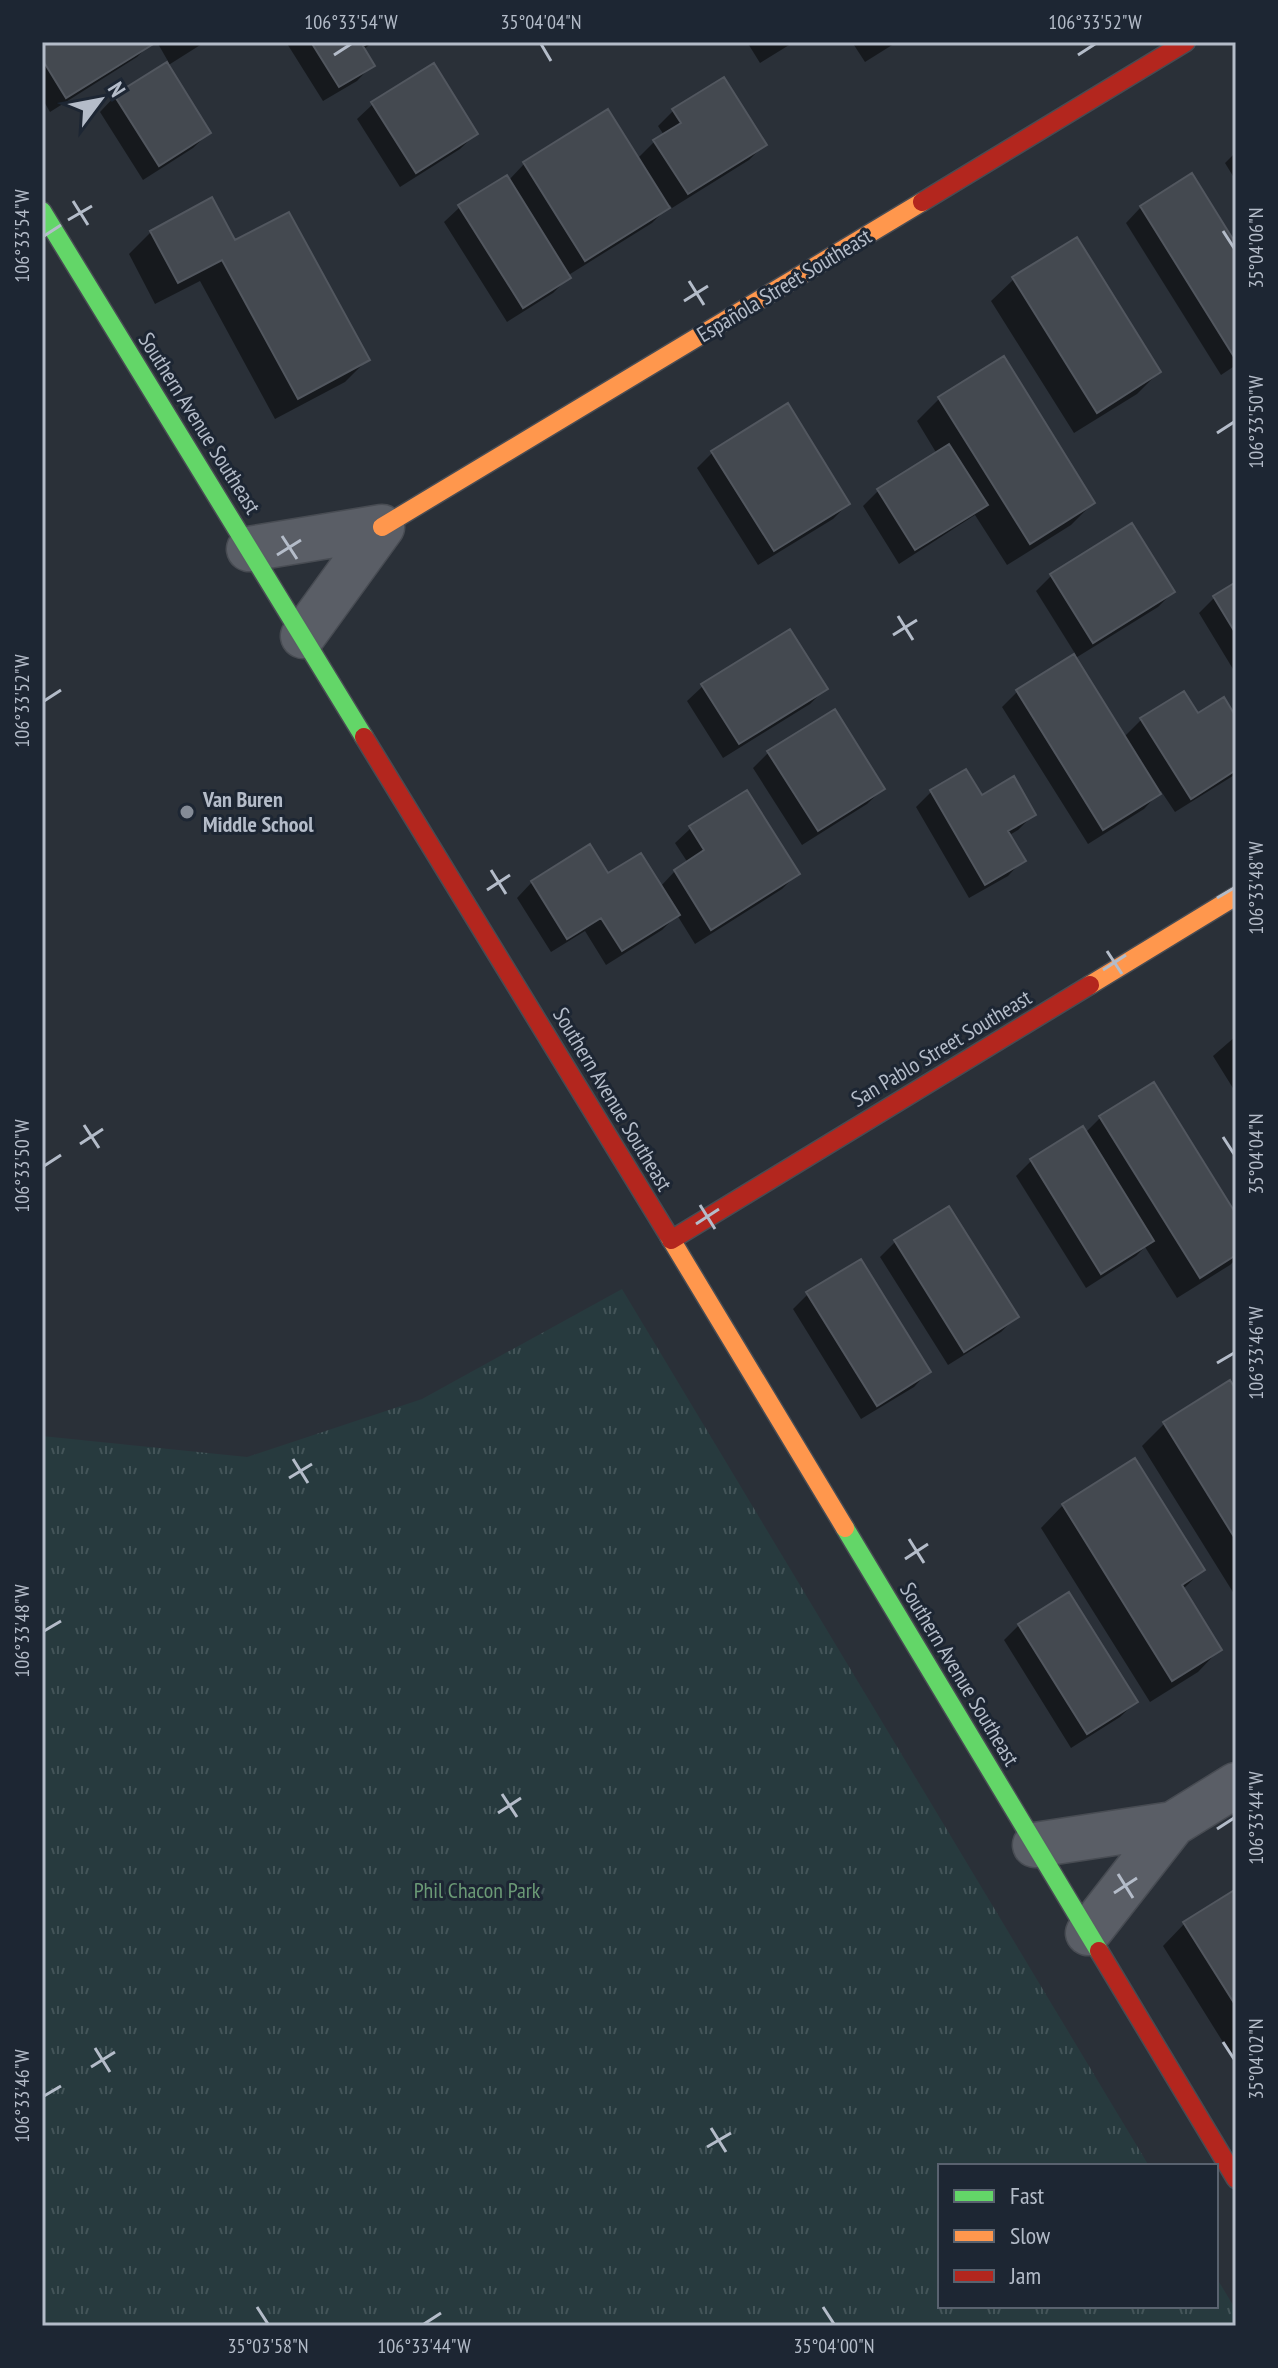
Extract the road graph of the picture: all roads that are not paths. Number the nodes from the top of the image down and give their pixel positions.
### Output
1 (1186, 42) edge
2 (42, 211) edge
3 (382, 527) junction
4 (249, 549) junction
5 (303, 636) junction
6 (1236, 896) edge
7 (671, 1240) junction
8 (1236, 1785) edge
9 (1173, 1824) junction
10 (1035, 1845) junction
11 (1088, 1933) junction
12 (1236, 2179) edge

1 - 3 street, Española Street Southeast
2 - 4 street, Southern Avenue Southeast
3 - 4 street, Española Street Southeast
3 - 5 street, Española Street Southeast
4 - 5 street, Southern Avenue Southeast
5 - 7 street, Southern Avenue Southeast
6 - 7 street, San Pablo Street Southeast
7 - 10 street, Southern Avenue Southeast
8 - 9 street
9 - 10 street
9 - 11 street
10 - 11 street, Southern Avenue Southeast
11 - 12 street, Southern Avenue Southeast

